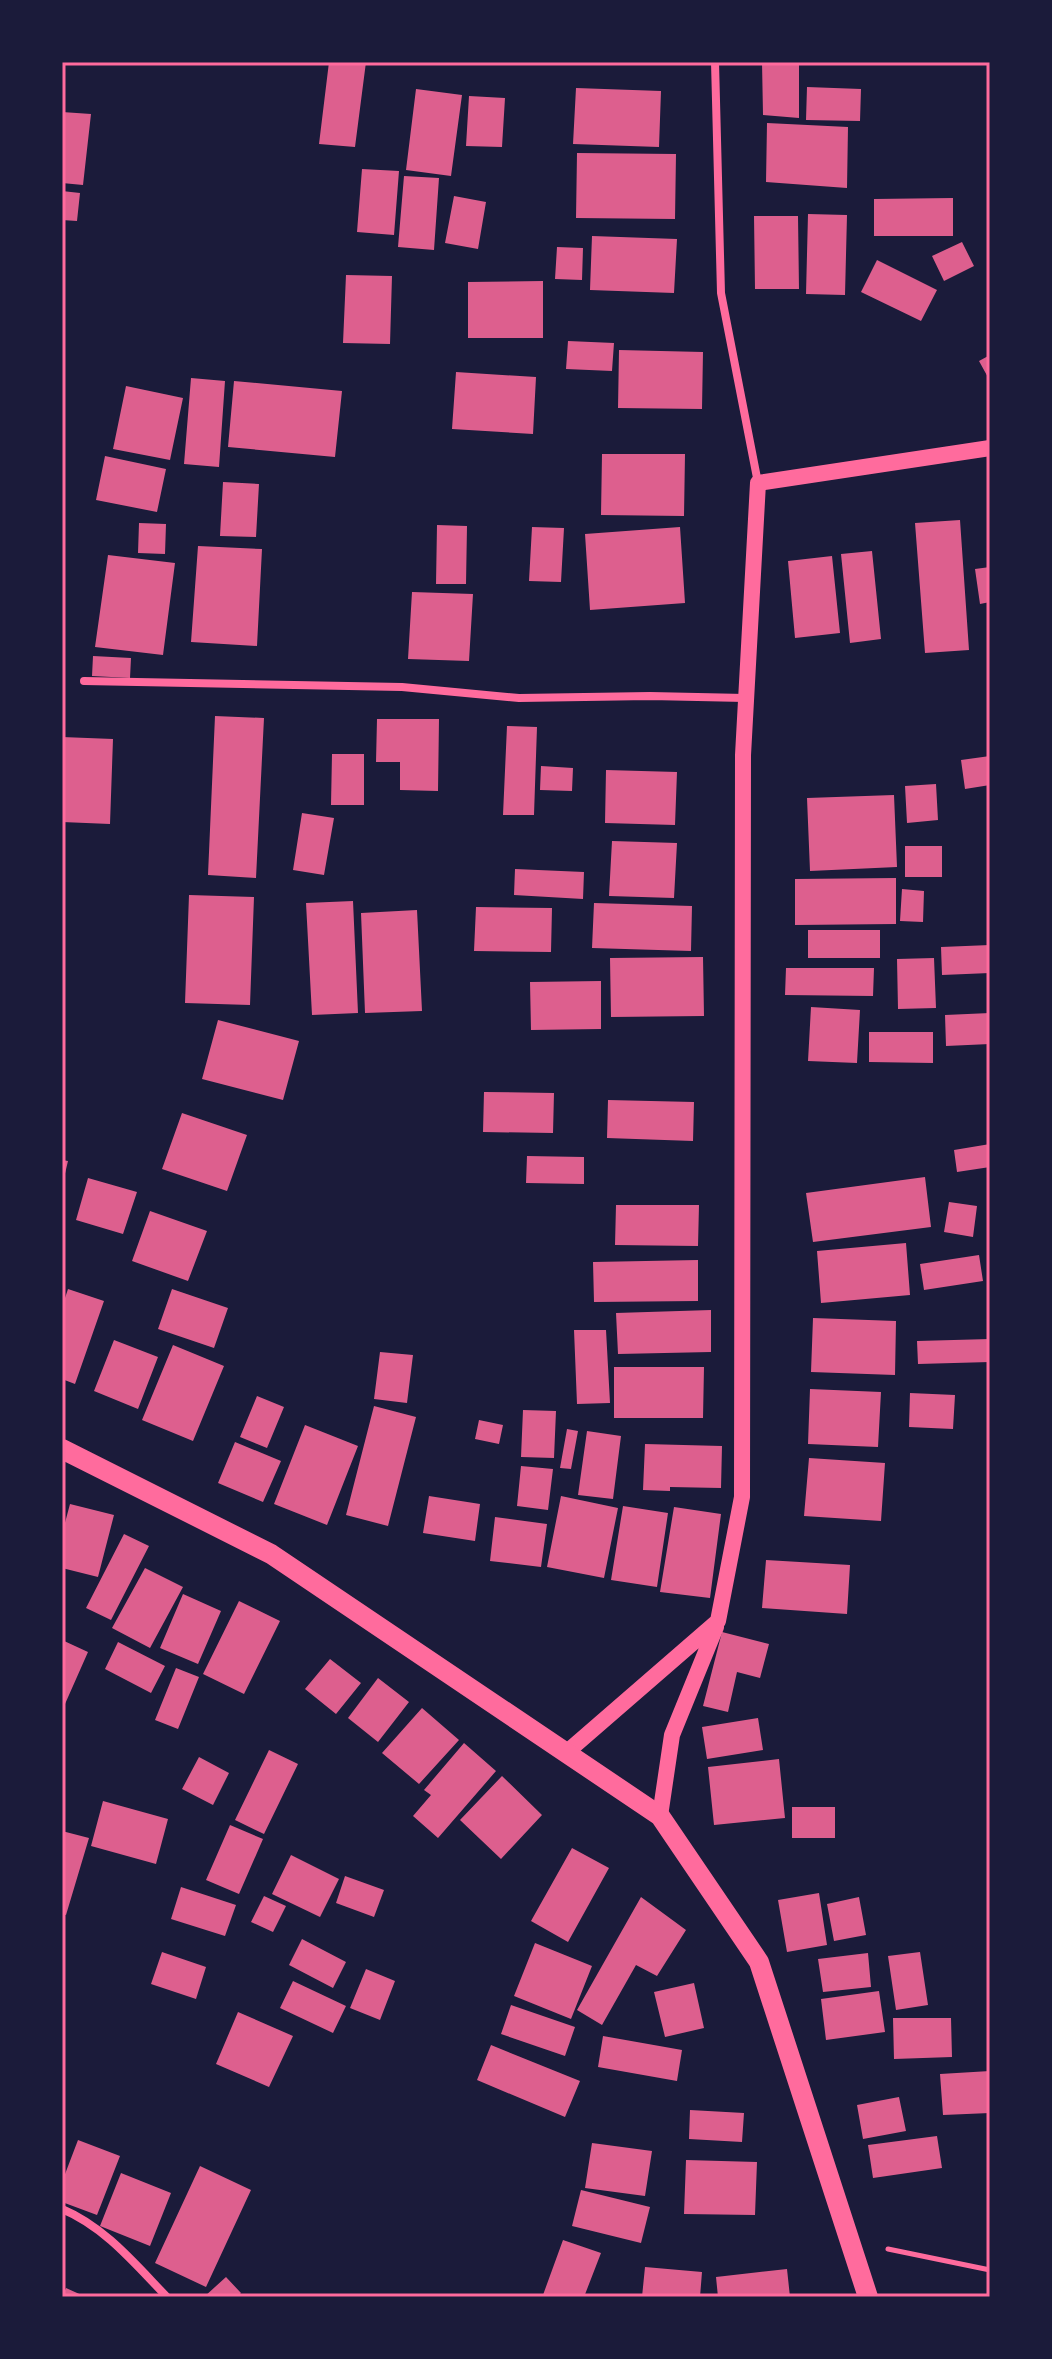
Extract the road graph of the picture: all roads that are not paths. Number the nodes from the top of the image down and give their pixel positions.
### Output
1 (715, 62) edge
2 (990, 448) edge
3 (758, 483) junction
4 (84, 681) dead end
5 (745, 698) junction
6 (62, 1449) edge
7 (718, 1621) junction
8 (567, 1752) junction
9 (660, 1816) junction
10 (62, 2209) edge
11 (167, 2297) edge
12 (868, 2297) edge

1 - 3 street
2 - 3 main road
3 - 5 main road
4 - 5 street
5 - 7 main road
6 - 8 main road
7 - 8 main road
7 - 9 main road
8 - 9 main road
9 - 12 main road
10 - 11 street

